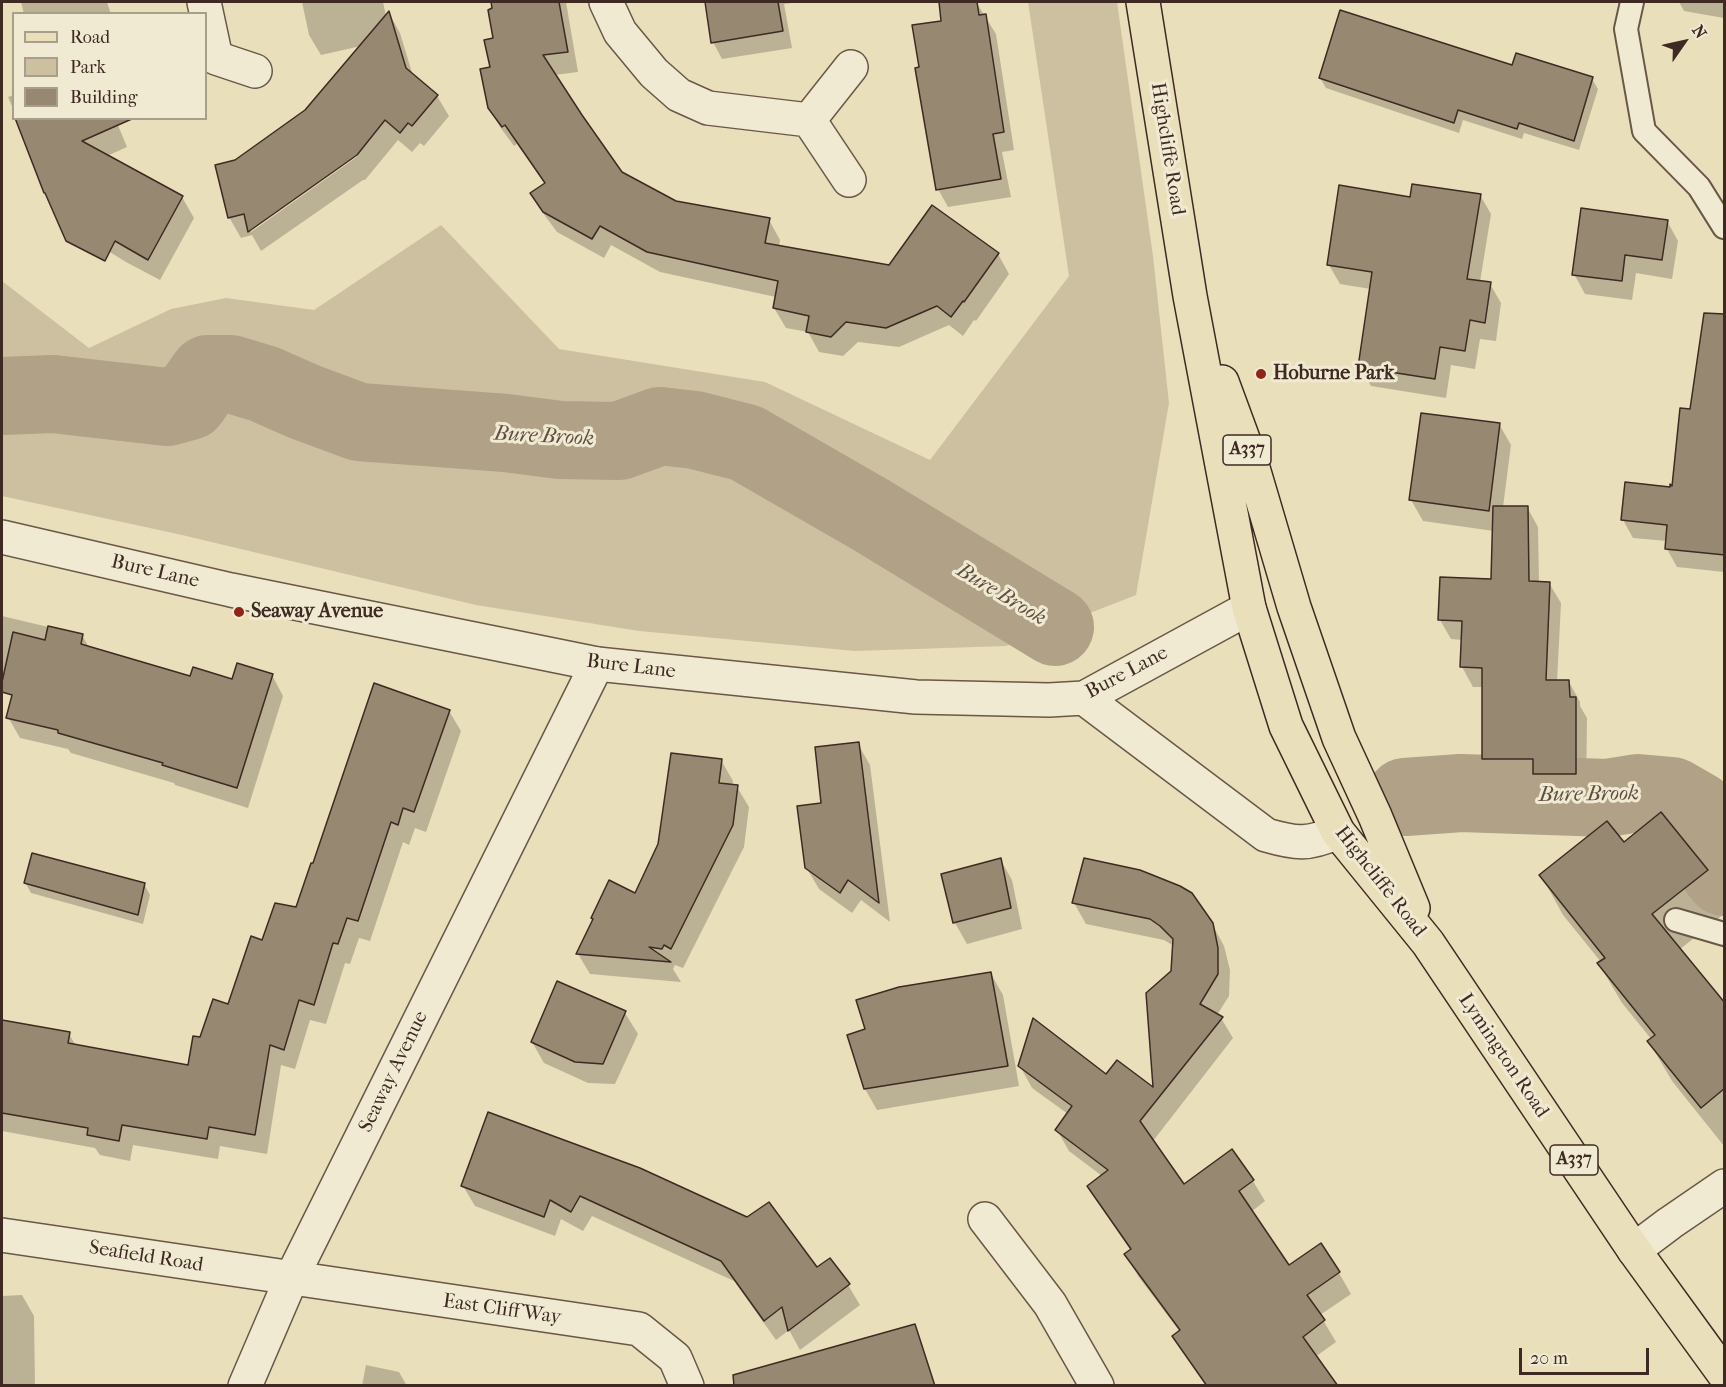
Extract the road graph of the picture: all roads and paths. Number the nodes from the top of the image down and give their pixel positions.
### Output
1 (606, 2) edge
2 (1143, 2) edge
3 (1632, 2) edge
4 (207, 27) edge
5 (211, 61) edge
6 (851, 67) dead end
7 (255, 71) dead end
8 (809, 120) junction
9 (849, 180) dead end
10 (1725, 226) edge
11 (1190, 296) junction
12 (2, 537) edge
13 (1294, 607) junction
14 (1250, 608) junction
15 (597, 664) junction
16 (1084, 698) junction
17 (1375, 816) junction
18 (1338, 832) junction
19 (1676, 920) dead end
20 (1725, 934) edge
21 (1428, 943) junction
22 (1725, 1186) edge
23 (985, 1219) dead end
24 (2, 1235) edge
25 (1634, 1250) junction
26 (291, 1279) junction
27 (1725, 1374) edge
28 (244, 1386) edge
29 (687, 1386) edge
30 (1097, 1386) edge

1 - 8 street
2 - 11 main road, Highcliffe Road / A337
3 - 10 lane
4 - 5 street
5 - 7 street
6 - 8 street
8 - 9 street
11 - 13 main road, Highcliffe Road / A337
11 - 14 main road, Highcliffe Road / A337
12 - 15 street, Bure Lane
13 - 14 main road
13 - 17 main road, Highcliffe Road / A337
14 - 16 street, Bure Lane
14 - 18 main road, Highcliffe Road / A337
15 - 16 street, Bure Lane
15 - 26 street, Seaway Avenue
16 - 18 street
17 - 18 main road
17 - 21 main road, Highcliffe Road / A337
18 - 21 main road, Highcliffe Road / A337
19 - 20 lane
21 - 25 main road, Lymington Road / A337
22 - 25 street
23 - 30 street
24 - 26 street, Seafield Road
25 - 27 main road, Lymington Road / A337
26 - 28 street, Seaway Avenue
26 - 29 street, East Cliff Way

